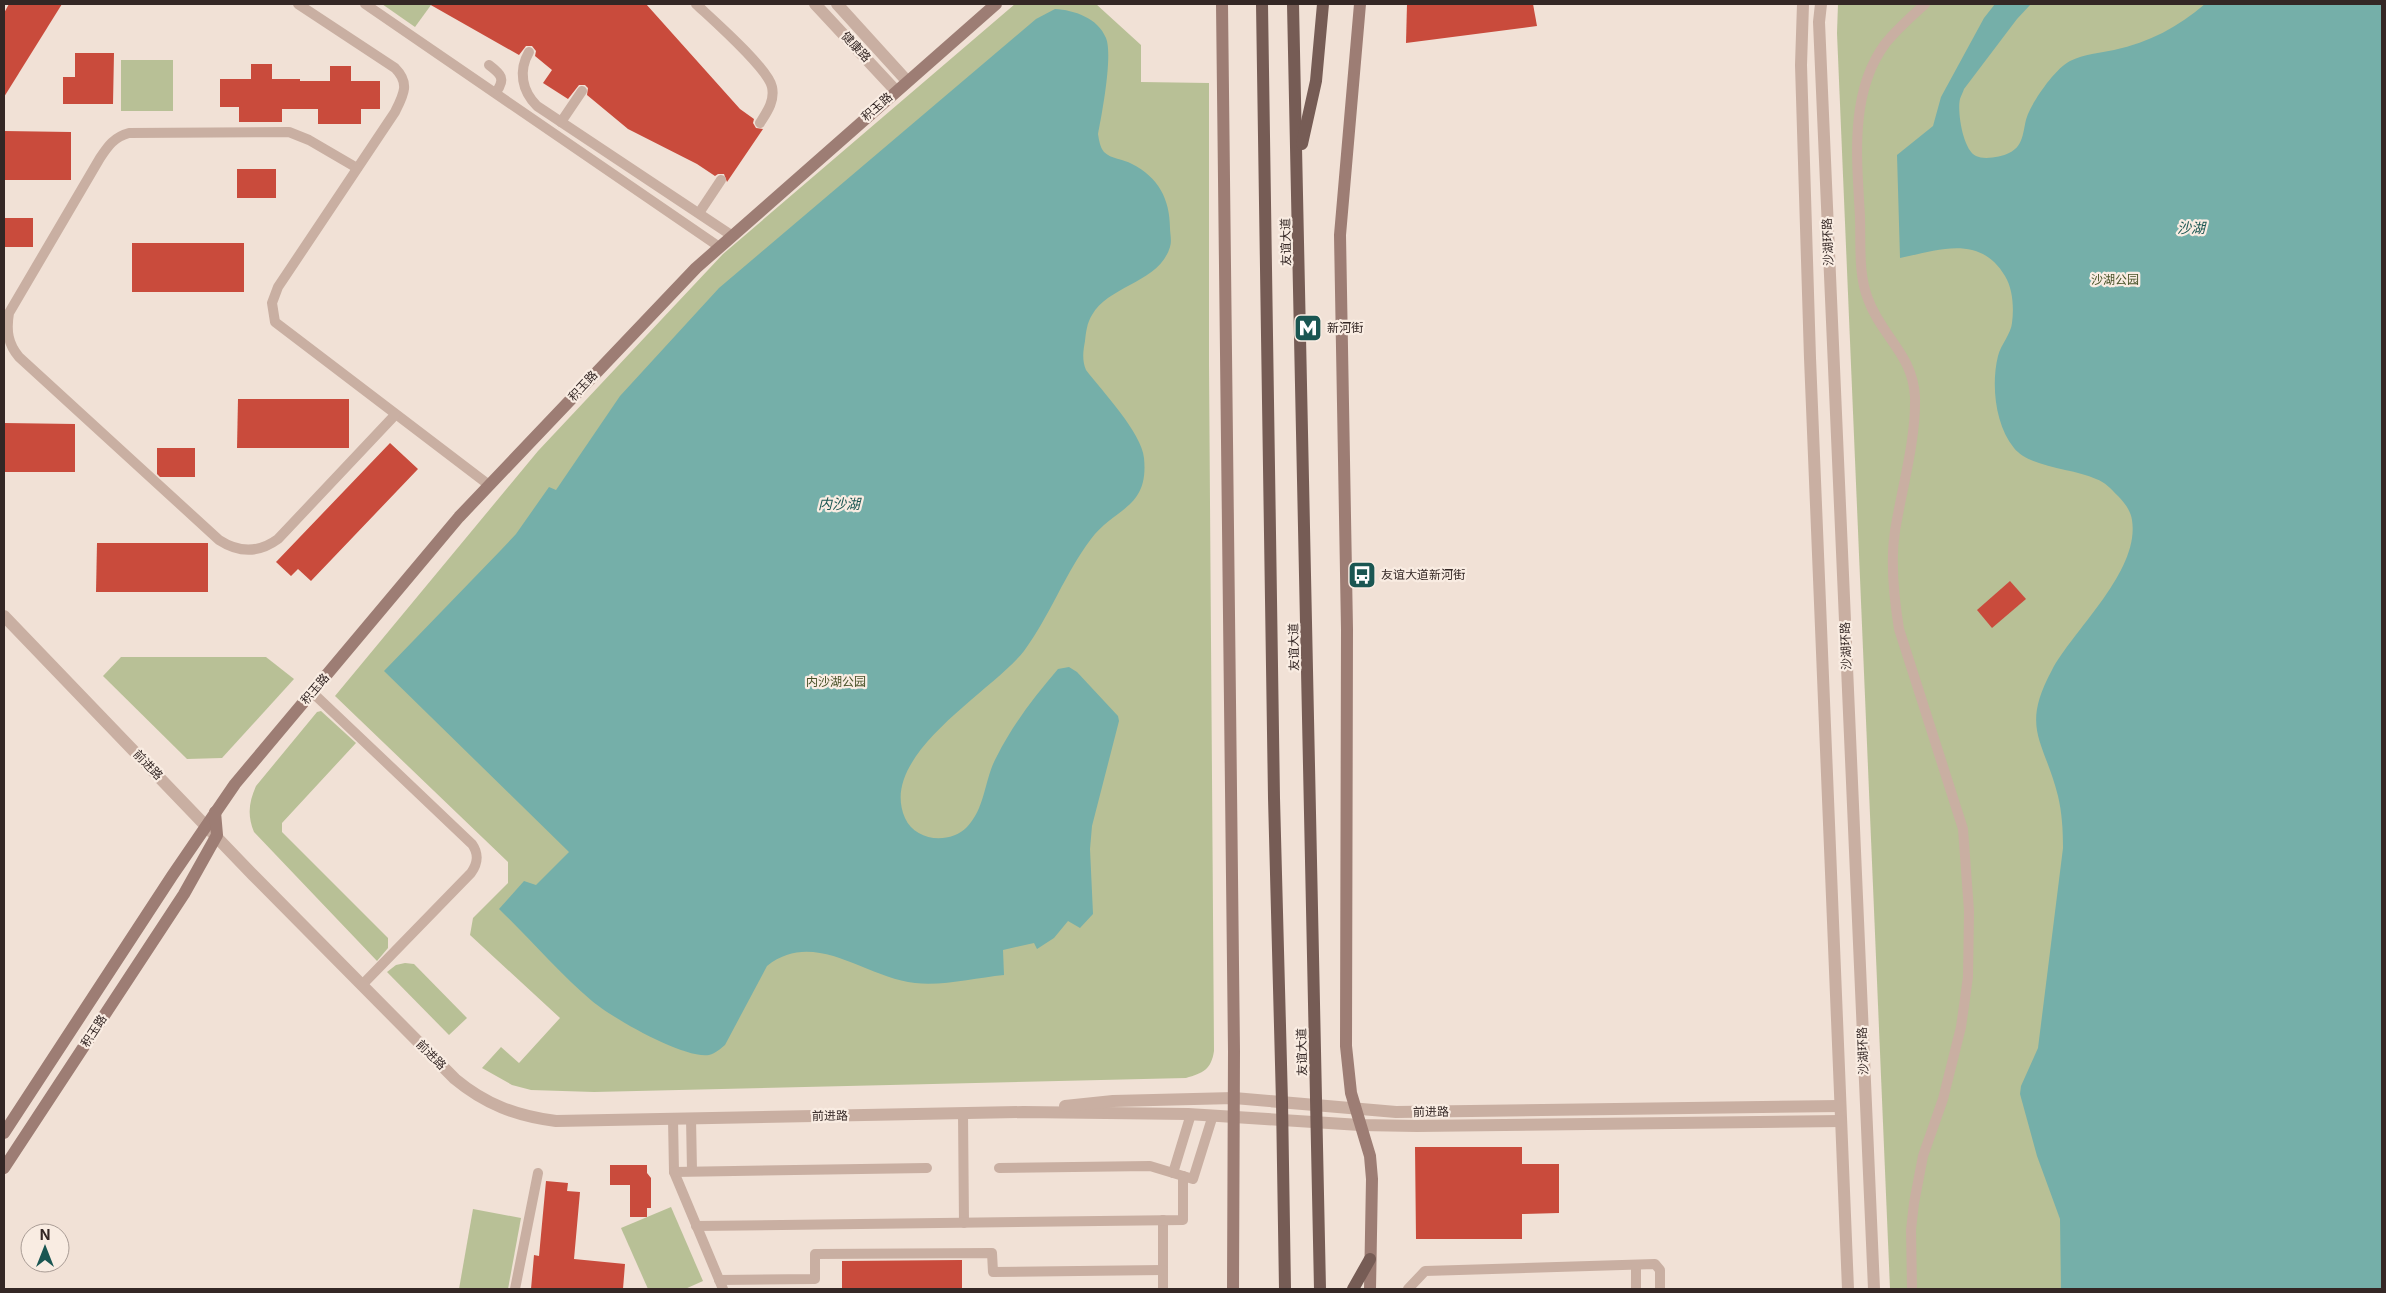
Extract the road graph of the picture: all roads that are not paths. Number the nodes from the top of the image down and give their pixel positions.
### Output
1 (298, 4) edge
2 (365, 4) edge
3 (696, 4) edge
4 (815, 4) edge
5 (837, 4) edge
6 (996, 4) edge
7 (1222, 4) edge
8 (1262, 4) edge
9 (1293, 4) edge
10 (1324, 4) edge
11 (1360, 4) edge
12 (1803, 4) edge
13 (1821, 4) edge
14 (1925, 4) edge
15 (529, 52) dead end
16 (489, 64) dead end
17 (907, 80) junction
18 (582, 91) dead end
19 (896, 91) junction
20 (496, 92) junction
21 (561, 122) junction
22 (760, 122) dead end
23 (1298, 164) junction
24 (357, 168) junction
25 (721, 180) dead end
26 (699, 213) junction
27 (731, 235) junction
28 (718, 246) junction
29 (395, 414) junction
30 (489, 485) junction
31 (4, 616) edge
32 (312, 692) junction
33 (215, 812) junction
34 (206, 825) junction
35 (217, 835) junction
36 (362, 985) junction
37 (1234, 1098) junction
38 (1282, 1102) junction
39 (1317, 1104) junction
40 (1840, 1106) junction
41 (1357, 1110) junction
42 (1023, 1112) junction
43 (963, 1114) junction
44 (1191, 1114) junction
45 (1213, 1115) junction
46 (1234, 1116) junction
47 (673, 1118) junction
48 (691, 1118) junction
49 (1283, 1119) junction
50 (1841, 1121) junction
51 (1317, 1122) junction
52 (1360, 1125) junction
53 (4, 1133) edge
54 (4, 1168) edge
55 (927, 1168) dead end
56 (999, 1168) dead end
57 (674, 1172) junction
58 (692, 1172) junction
59 (538, 1173) dead end
60 (1178, 1174) junction
61 (1163, 1220) junction
62 (964, 1222) junction
63 (696, 1226) junction
64 (1370, 1259) junction
65 (1636, 1265) junction
66 (1163, 1270) junction
67 (721, 1285) edge
68 (515, 1289) edge
69 (1164, 1289) edge
70 (1233, 1289) edge
71 (1285, 1289) edge
72 (1320, 1289) edge
73 (1353, 1289) edge
74 (1370, 1289) edge
75 (1408, 1289) edge
76 (1636, 1289) edge
77 (1660, 1289) edge
78 (1848, 1289) edge
79 (1874, 1289) edge
80 (1912, 1289) edge

1 - 24 lane
2 - 20 lane
3 - 22 lane
4 - 19 street, 健康路
5 - 17 street, 健康路
6 - 17 main road, 积玉路
7 - 37 main road
8 - 38 main road, 友谊大道
9 - 23 main road, 友谊大道
10 - 23 main road
11 - 41 main road
12 - 40 street, 沙湖环路
13 - 79 street, 沙湖环路
14 - 80 lane
15 - 21 lane
16 - 20 lane
17 - 19 main road, 积玉路
18 - 21 lane
19 - 27 main road, 积玉路
20 - 28 lane
21 - 26 lane
23 - 39 main road, 友谊大道
24 - 29 lane
24 - 29 lane
25 - 26 lane
26 - 27 lane
27 - 28 main road, 积玉路
28 - 30 main road, 积玉路
29 - 30 lane
30 - 32 main road, 积玉路
31 - 34 street, 前进路
32 - 33 main road, 积玉路
32 - 36 lane
33 - 34 main road, 积玉路
33 - 35 main road
34 - 35 street, 前进路
34 - 53 main road, 积玉路
35 - 36 street, 前进路
35 - 54 main road, 积玉路
36 - 47 street, 前进路
37 - 38 street, 前进路
37 - 42 street, 前进路
37 - 46 main road
38 - 39 street, 前进路
38 - 49 main road, 友谊大道
39 - 41 street, 前进路
39 - 51 main road, 友谊大道
40 - 41 street, 前进路
40 - 50 street, 沙湖环路
41 - 52 main road
42 - 43 street, 前进路
42 - 44 street, 前进路
43 - 48 street, 前进路
43 - 62 lane
44 - 45 street, 前进路
44 - 60 lane
45 - 46 street, 前进路
45 - 60 lane
46 - 49 street, 前进路
46 - 70 main road
47 - 48 street, 前进路
47 - 57 lane
48 - 58 lane
49 - 51 street, 前进路
49 - 71 main road, 友谊大道
50 - 52 street, 前进路
50 - 78 street, 沙湖环路
51 - 52 street, 前进路
51 - 72 main road, 友谊大道
52 - 64 main road
55 - 58 lane
56 - 60 lane
57 - 58 lane
57 - 63 lane
59 - 68 lane
60 - 61 lane
61 - 62 lane
61 - 66 lane
62 - 63 lane
63 - 67 lane
64 - 73 main road
64 - 74 main road
65 - 75 lane
65 - 76 lane
65 - 77 lane
66 - 67 lane
66 - 69 lane

